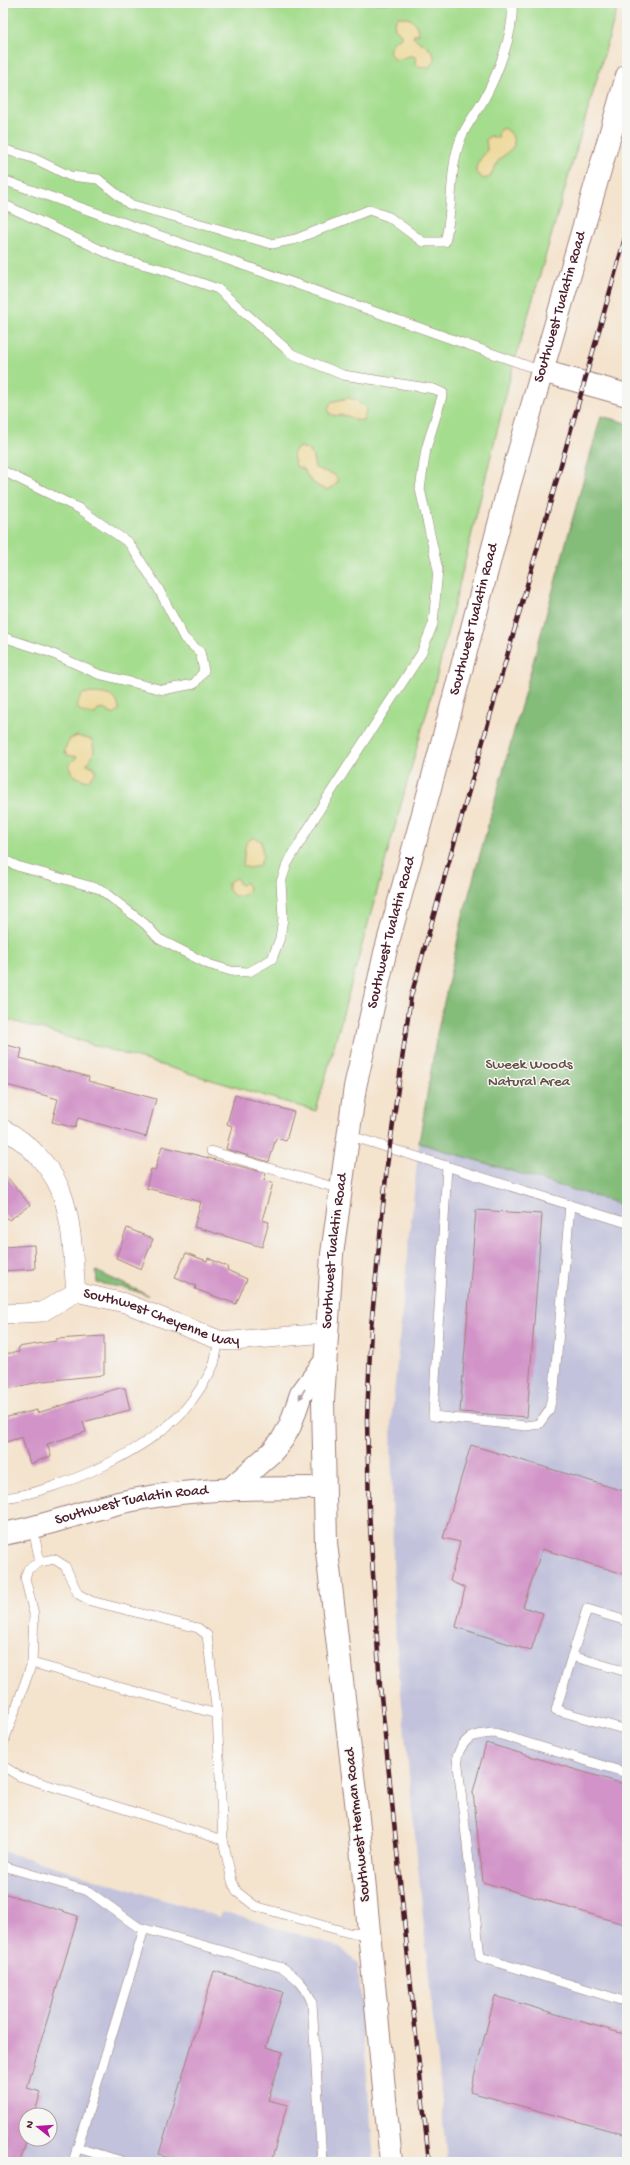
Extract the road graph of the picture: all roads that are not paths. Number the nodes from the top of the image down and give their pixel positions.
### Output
1 (512, 3) edge
2 (627, 76) edge
3 (3, 150) edge
4 (3, 180) edge
5 (3, 204) edge
6 (542, 371) junction
7 (627, 395) edge
8 (3, 471) edge
9 (3, 637) edge
10 (3, 859) edge
11 (3, 1130) edge
12 (348, 1135) junction
13 (212, 1151) dead end
14 (447, 1166) junction
15 (340, 1189) junction
16 (570, 1205) junction
17 (627, 1223) edge
18 (76, 1292) junction
19 (3, 1314) edge
20 (326, 1333) junction
21 (219, 1340) junction
22 (324, 1363) junction
23 (324, 1488) junction
24 (230, 1490) junction
25 (3, 1498) edge
26 (33, 1529) junction
27 (3, 1534) edge
28 (40, 1562) junction
29 (627, 1621) edge
30 (572, 1656) junction
31 (32, 1663) junction
32 (627, 1672) edge
33 (217, 1714) junction
34 (627, 1730) edge
35 (3, 1744) edge
36 (3, 1766) edge
37 (627, 1773) edge
38 (223, 1840) junction
39 (3, 1866) edge
40 (144, 1929) junction
41 (369, 1934) junction
42 (627, 2002) edge
43 (77, 2148) junction
44 (73, 2162) edge
45 (125, 2162) edge
46 (322, 2162) edge
47 (391, 2162) edge

1 - 3 lane
2 - 6 main road, Southwest Tualatin Road
4 - 6 lane
5 - 10 lane
6 - 7 main road
6 - 12 main road, Southwest Tualatin Road
8 - 9 lane
11 - 18 street
12 - 14 lane
12 - 15 main road, Southwest Tualatin Road
13 - 15 lane
14 - 16 lane
14 - 16 lane
15 - 20 main road, Southwest Tualatin Road
16 - 17 lane
18 - 19 street, Southwest Cheyenne Way
18 - 21 street, Southwest Cheyenne Way
20 - 21 street, Southwest Cheyenne Way
20 - 22 main road, Southwest Tualatin Road
21 - 25 lane
22 - 23 main road, Southwest Tualatin Road
22 -> 24 main road
23 - 24 main road, Southwest Tualatin Road
23 - 41 main road, Southwest Herman Road
24 - 26 main road, Southwest Tualatin Road
26 - 27 main road, Southwest Tualatin Road
26 - 28 lane
28 - 31 lane
28 - 33 lane
29 - 30 lane
30 - 32 lane
30 - 34 lane
31 - 33 lane
31 - 35 lane
33 - 38 lane
36 - 38 lane
37 - 42 lane
38 - 41 lane
39 - 40 lane
40 - 43 lane
40 - 46 lane
41 - 47 main road, Southwest Herman Road
43 - 44 lane
43 - 45 lane

